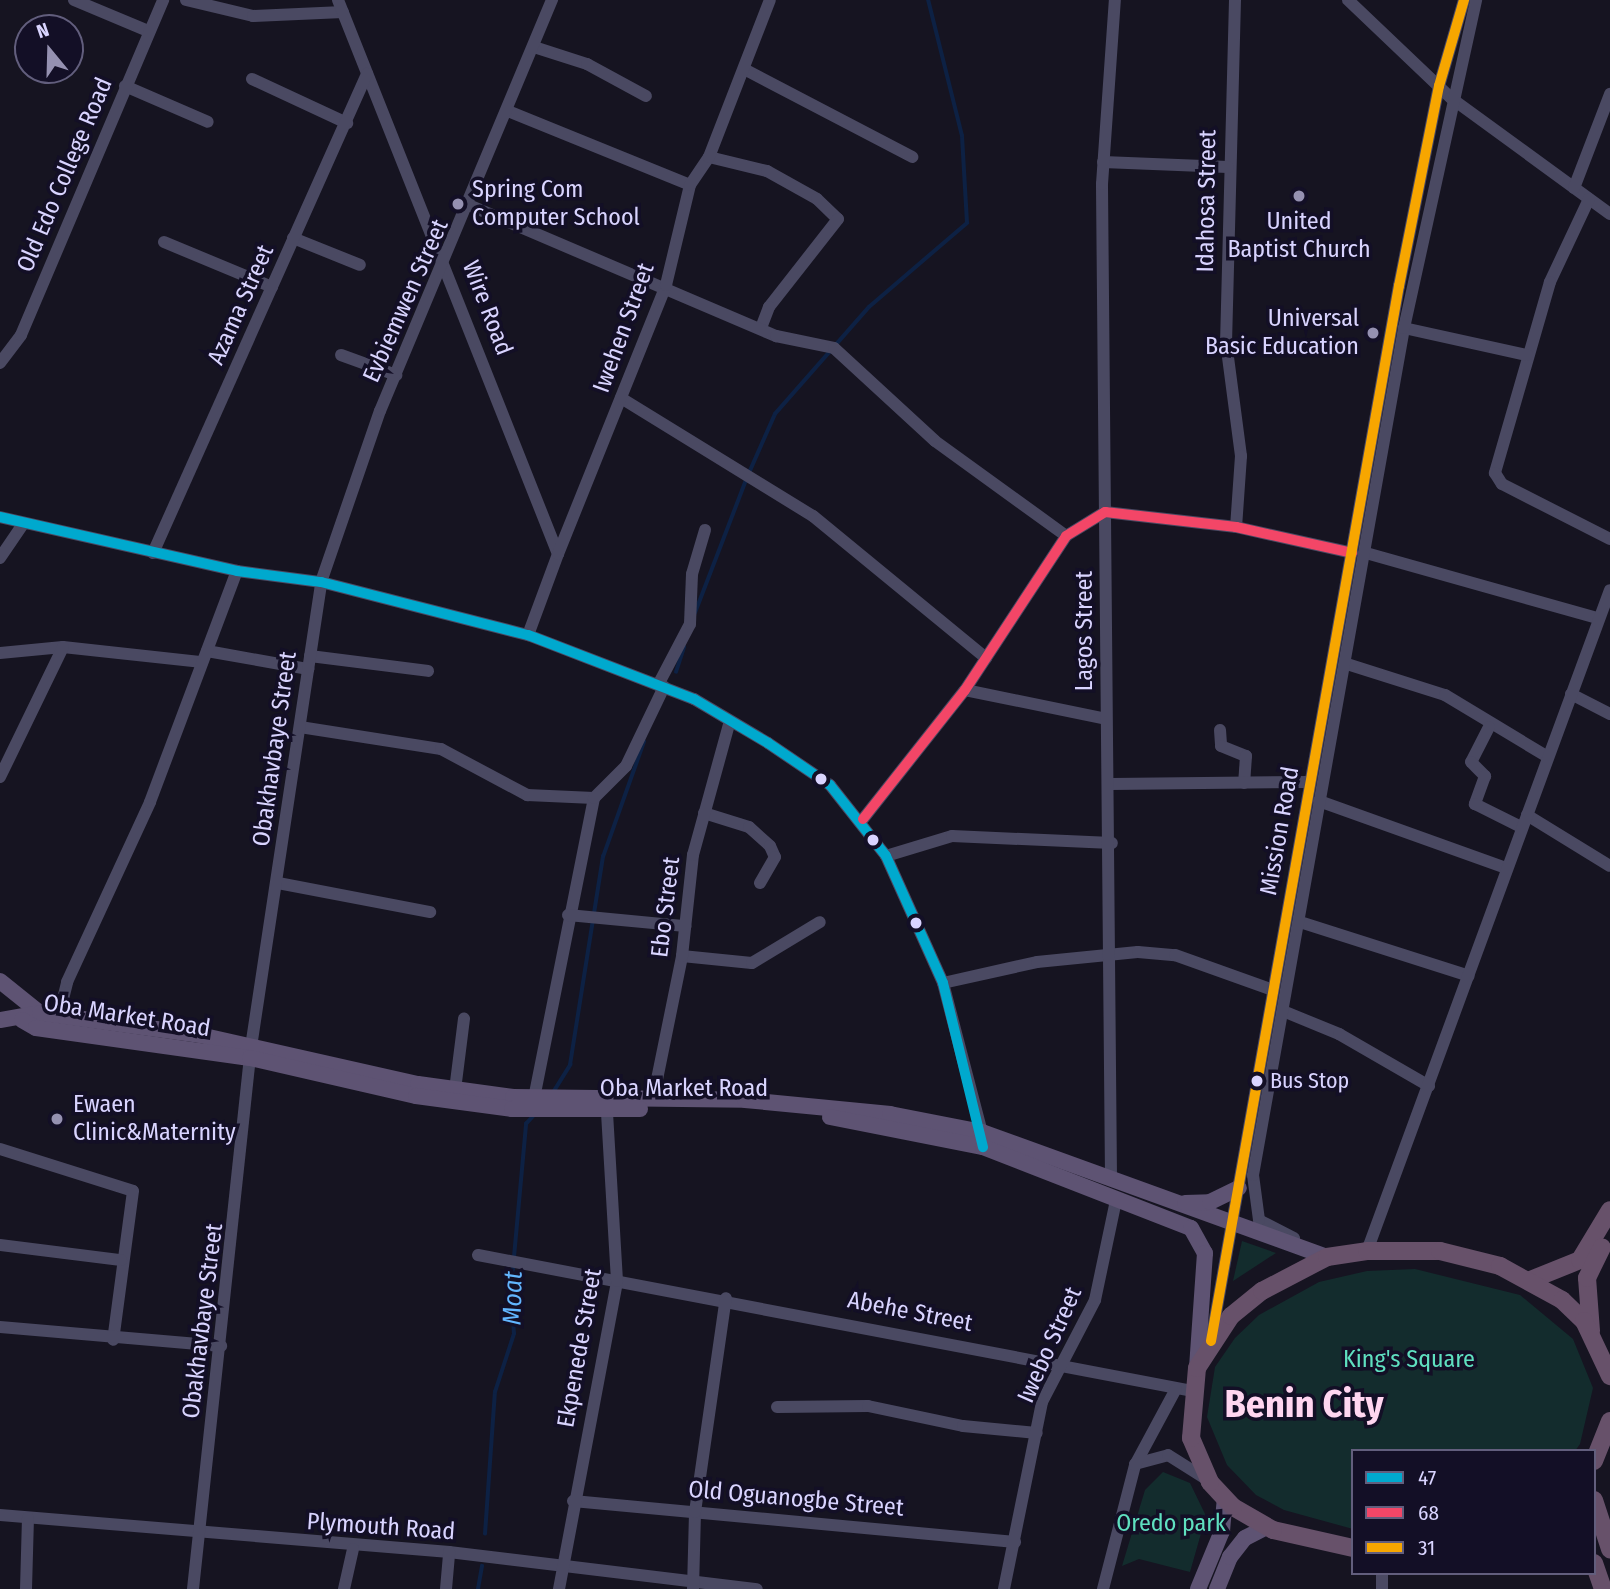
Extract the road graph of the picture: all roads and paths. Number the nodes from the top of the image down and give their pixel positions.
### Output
1 (74, 0) edge
2 (163, 0) edge
3 (186, 0) edge
4 (552, 0) edge
5 (1115, 0) edge
6 (1234, 0) edge
7 (1348, 0) edge
8 (1464, 0) edge
9 (1476, 0) edge
10 (767, 1) edge
11 (340, 6) edge
12 (148, 32) junction
13 (534, 47) junction
14 (744, 69) junction
15 (367, 74) junction
16 (252, 79) dead end
17 (125, 86) junction
18 (1439, 86) junction
19 (1610, 94) edge
20 (646, 96) dead end
21 (1451, 98) junction
22 (508, 111) junction
23 (208, 122) dead end
24 (346, 123) junction
25 (709, 157) junction
26 (912, 157) dead end
27 (1103, 162) junction
28 (1228, 167) junction
29 (690, 186) junction
30 (1573, 188) junction
31 (1589, 198) junction
32 (471, 206) junction
33 (1610, 214) edge
34 (293, 238) junction
35 (164, 242) dead end
36 (447, 262) junction
37 (360, 265) dead end
38 (666, 285) junction
39 (272, 287) junction
40 (761, 328) junction
41 (1404, 328) junction
42 (341, 355) dead end
43 (1527, 355) junction
44 (0, 363) edge
45 (396, 375) junction
46 (621, 398) junction
47 (1105, 512) junction
48 (0, 517) edge
49 (23, 524) junction
50 (1236, 527) junction
51 (705, 530) dead end
52 (1066, 536) junction
53 (1610, 539) edge
54 (1352, 553) junction
55 (1366, 553) junction
56 (153, 554) junction
57 (558, 554) junction
58 (0, 558) edge
59 (237, 571) junction
60 (321, 582) junction
61 (1609, 598) edge
62 (1598, 618) junction
63 (528, 635) junction
64 (63, 647) junction
65 (0, 653) edge
66 (204, 656) junction
67 (986, 658) junction
68 (309, 662) junction
69 (1347, 664) junction
70 (428, 671) dead end
71 (661, 686) junction
72 (965, 690) junction
73 (1571, 694) junction
74 (1610, 715) edge
75 (1106, 719) junction
76 (730, 721) junction
77 (300, 727) junction
78 (1489, 727) junction
79 (1220, 730) dead end
80 (1546, 755) junction
81 (0, 777) edge
82 (1310, 782) junction
83 (1244, 783) junction
84 (1111, 784) junction
85 (594, 798) junction
86 (1319, 801) junction
87 (704, 813) junction
88 (1527, 815) junction
89 (863, 819) junction
90 (1519, 827) junction
91 (1112, 843) junction
92 (886, 856) junction
93 (1610, 866) edge
94 (1506, 868) junction
95 (278, 883) junction
96 (760, 883) dead end
97 (430, 912) dead end
98 (568, 915) junction
99 (820, 922) dead end
100 (1300, 922) junction
101 (685, 926) junction
102 (682, 956) junction
103 (1111, 956) junction
104 (1469, 976) junction
105 (0, 981) edge
106 (943, 984) junction
107 (1273, 990) junction
108 (1283, 1011) junction
109 (40, 1013) junction
110 (59, 1015) junction
111 (464, 1019) dead end
112 (0, 1020) edge
113 (22, 1020) junction
114 (0, 1032) edge
115 (250, 1053) junction
116 (1429, 1086) junction
117 (455, 1090) junction
118 (534, 1097) junction
119 (653, 1099) junction
120 (607, 1111) junction
121 (983, 1140) junction
122 (0, 1149) edge
123 (1111, 1178) junction
124 (1239, 1188) junction
125 (1116, 1200) junction
126 (1177, 1203) junction
127 (1610, 1210) edge
128 (1231, 1224) junction
129 (1610, 1234) edge
130 (0, 1245) edge
131 (1367, 1251) junction
132 (478, 1255) dead end
133 (1321, 1255) junction
134 (121, 1260) junction
135 (617, 1281) junction
136 (1528, 1281) junction
137 (726, 1298) junction
138 (0, 1327) edge
139 (1592, 1334) junction
140 (113, 1340) junction
141 (1211, 1341) junction
142 (221, 1346) junction
143 (1065, 1364) junction
144 (1197, 1368) junction
145 (1610, 1376) edge
146 (1184, 1390) junction
147 (777, 1407) dead end
148 (1610, 1421) edge
149 (1037, 1433) junction
150 (1600, 1457) edge
151 (1135, 1465) junction
152 (1210, 1482) junction
153 (1225, 1498) junction
154 (573, 1501) junction
155 (1596, 1506) edge
156 (695, 1512) junction
157 (0, 1515) edge
158 (28, 1518) junction
159 (1268, 1527) junction
160 (200, 1533) junction
161 (1015, 1542) junction
162 (1351, 1548) edge
163 (353, 1549) junction
164 (1610, 1549) edge
165 (449, 1552) junction
166 (565, 1563) junction
167 (1596, 1569) edge
168 (693, 1587) edge
169 (26, 1589) edge
170 (193, 1589) edge
171 (344, 1589) edge
172 (446, 1589) edge
173 (559, 1589) edge
174 (757, 1589) edge
175 (1004, 1589) edge
176 (1103, 1589) edge
177 (1198, 1589) edge
178 (1217, 1589) edge
179 (1603, 1589) edge

1 - 12 street
2 - 12 street, Old Edo College Road
3 - 11 street
4 - 13 street, Evbiemwen Street
5 - 27 street, Lagos Street
6 - 28 street, Idahosa Street
7 - 18 street
8 - 18 street, Mission Road
9 - 21 street, Mission Road
10 - 14 street, Iwehen Street
11 - 15 street, Wire Road
12 - 17 street, Old Edo College Road
13 - 20 street
13 - 22 street, Evbiemwen Street
14 - 25 street, Iwehen Street
14 - 26 street
15 - 24 street, Azama Street
15 - 36 street, Wire Road
16 - 24 street
17 - 23 street
17 - 44 street, Old Edo College Road
18 - 21 street
18 - 54 street, Mission Road
19 - 30 street
21 - 30 street
21 - 41 street, Mission Road
22 - 29 street
22 - 32 street, Evbiemwen Street
24 - 34 street, Azama Street
25 - 29 street, Iwehen Street
25 - 40 street
27 - 28 street
27 - 47 street, Lagos Street
28 - 50 street, Idahosa Street
29 - 38 street, Iwehen Street
30 - 31 street
31 - 33 street
31 - 43 street
32 - 36 street, Evbiemwen Street
32 - 38 street
34 - 37 street
34 - 39 street, Azama Street
35 - 39 street
36 - 45 street, Evbiemwen Street
36 - 57 street, Wire Road
38 - 40 street
38 - 46 street, Iwehen Street
39 - 56 street, Azama Street
40 - 52 street
41 - 43 street
41 - 55 street, Mission Road
42 - 45 street
43 - 53 street
45 - 60 street, Evbiemwen Street
46 - 57 street, Iwehen Street
46 - 67 street
47 - 50 street
47 - 52 street
47 - 75 street, Lagos Street
48 - 49 street
49 - 56 street
49 - 58 street
50 - 54 street
51 - 71 street
52 - 67 street
54 - 82 street, Mission Road
55 - 62 street
55 - 69 street, Mission Road
56 - 59 street
57 - 63 street
59 - 60 street
59 - 66 street
60 - 63 street
60 - 68 street, Obakhavbaye Street
61 - 62 street
62 - 73 street
63 - 71 street
64 - 65 street
64 - 66 street
64 - 81 street
66 - 68 street
66 - 110 street
67 - 72 street
68 - 70 street
68 - 77 street, Obakhavbaye Street
69 - 78 street
69 - 86 street, Mission Road
71 - 76 street
71 - 85 street
72 - 75 street
72 - 89 street
73 - 74 street
73 - 80 street
75 - 84 street, Lagos Street
76 - 87 street, Ebo Street
76 - 89 street
77 - 85 street
77 - 95 street, Obakhavbaye Street
78 - 80 street
78 - 90 street
79 - 83 street
80 - 88 street
82 - 83 street
82 - 107 street, Mission Road
83 - 84 street
84 - 91 street, Lagos Street
85 - 98 street
86 - 94 street
86 - 100 street, Mission Road
87 - 96 street
87 - 101 street, Ebo Street
88 - 90 street
88 - 93 street
89 - 92 street
90 - 94 street
91 - 92 street
91 - 103 street, Lagos Street
92 - 106 street
94 - 104 street
95 - 97 street
95 - 115 street, Obakhavbaye Street
98 - 101 street
98 - 118 street
99 - 102 street
100 - 104 street
100 - 108 street, Mission Road
101 - 102 street, Ebo Street
102 - 119 street, Ebo Street
103 - 106 street
103 - 107 street
103 - 123 street, Lagos Street
104 - 116 street
105 - 109 main road
106 - 121 street
107 - 124 street, Mission Road
108 - 116 street
108 - 133 street, Mission Road
109 - 110 main road, Oba Market Road
109 - 113 main road
110 - 115 main road, Oba Market Road
111 - 117 street
112 - 113 main road
112 - 114 street
113 - 115 main road, Oba Market Road
115 - 117 main road, Oba Market Road
115 - 120 main road, Oba Market Road
115 - 142 street, Obakhavbaye Street
116 - 131 street
117 - 118 main road, Oba Market Road
118 - 119 main road, Oba Market Road
119 - 121 main road, Oba Market Road
120 - 121 main road, Oba Market Road
120 - 135 street, Ekpenede Street
121 - 123 main road, Oba Market Road
121 - 125 main road, Oba Market Road
122 - 134 street
123 - 126 main road, Oba Market Road
124 - 126 main road
124 - 128 street, Mission Road
125 - 143 street, Iwebo Street
125 - 144 main road, Oba Market Road
126 - 128 main road, Oba Market Road
127 - 136 highway
128 - 133 main road, Oba Market Road
128 - 141 street, Mission Road
129 - 139 highway
130 - 134 street
131 - 133 highway
131 - 136 highway
132 - 135 street, Abehe Street
133 - 141 highway
134 - 140 street
135 - 137 street, Abehe Street
135 - 154 street, Ekpenede Street
136 - 139 highway
137 - 143 street, Abehe Street
137 - 156 street
138 - 140 street
139 - 145 highway
140 - 142 street
141 - 144 highway
142 - 160 street, Obakhavbaye Street
143 - 146 street, Abehe Street
143 - 149 street, Iwebo Street
144 - 146 highway
146 - 151 street
146 - 152 highway
147 - 149 street
148 - 150 highway
149 - 161 street, Iwebo Street
151 - 152 street
151 - 176 street
152 - 153 highway
153 - 159 highway
153 - 177 main road
154 - 156 street, Old Oguanogbe Street
154 - 166 street, Ekpenede Street
155 - 164 highway
156 - 161 street, Old Oguanogbe Street
156 - 168 street
157 - 158 street, Plymouth Road
158 - 160 street, Plymouth Road
158 - 169 street
159 - 162 highway
159 - 178 main road
160 - 163 street, Plymouth Road
160 - 170 street, Obakhavbaye Street
161 - 175 street, Iwebo Street
163 - 165 street, Plymouth Road
163 - 171 street
165 - 166 street, Plymouth Road
165 - 172 street
166 - 168 street, Plymouth Road
166 - 173 street, Ekpenede Street
167 - 179 highway
168 - 174 street, Plymouth Road

